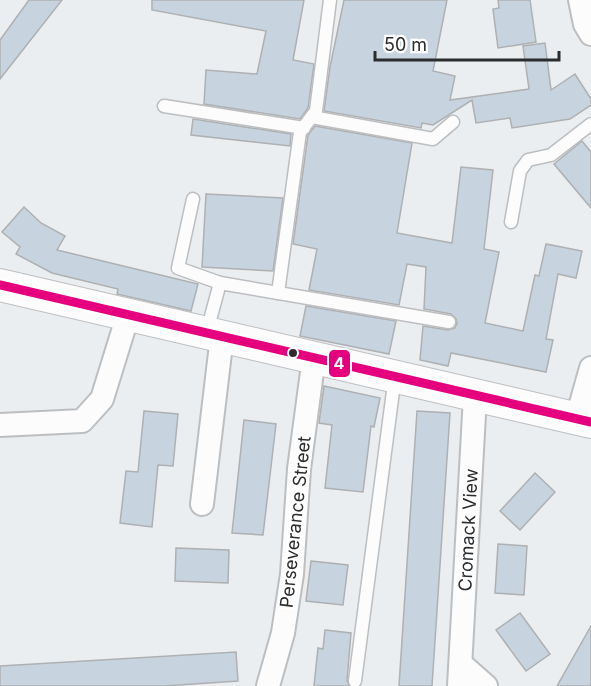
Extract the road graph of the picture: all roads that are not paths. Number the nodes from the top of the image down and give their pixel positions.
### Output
1 (330, 0) edge
2 (580, 0) edge
3 (591, 34) edge
4 (164, 106) dead end
5 (312, 117) junction
6 (453, 122) dead end
7 (591, 124) edge
8 (304, 128) junction
9 (193, 199) dead end
10 (511, 222) dead end
11 (220, 283) junction
12 (0, 285) edge
13 (278, 293) junction
14 (128, 315) junction
15 (449, 322) dead end
16 (214, 334) junction
17 (314, 357) junction
18 (591, 368) edge
19 (395, 376) junction
20 (475, 396) junction
21 (584, 420) edge
22 (0, 425) edge
23 (202, 504) dead end
24 (460, 675) edge
25 (355, 681) dead end
26 (268, 686) edge
27 (486, 686) edge

1 - 5 lane
2 - 3 street
4 - 8 lane
5 - 6 lane
5 - 8 lane
7 - 10 lane
8 - 13 lane
9 - 11 lane
11 - 13 lane
11 - 16 lane
12 - 14 main road
13 - 15 lane
14 - 16 main road
14 - 22 street
16 - 17 main road
16 - 23 street
17 - 19 main road
17 - 26 street, Perseverance Street
18 - 21 street
19 - 20 main road
19 - 25 lane
20 - 21 main road
20 - 24 street, Cromack View
24 - 27 street

